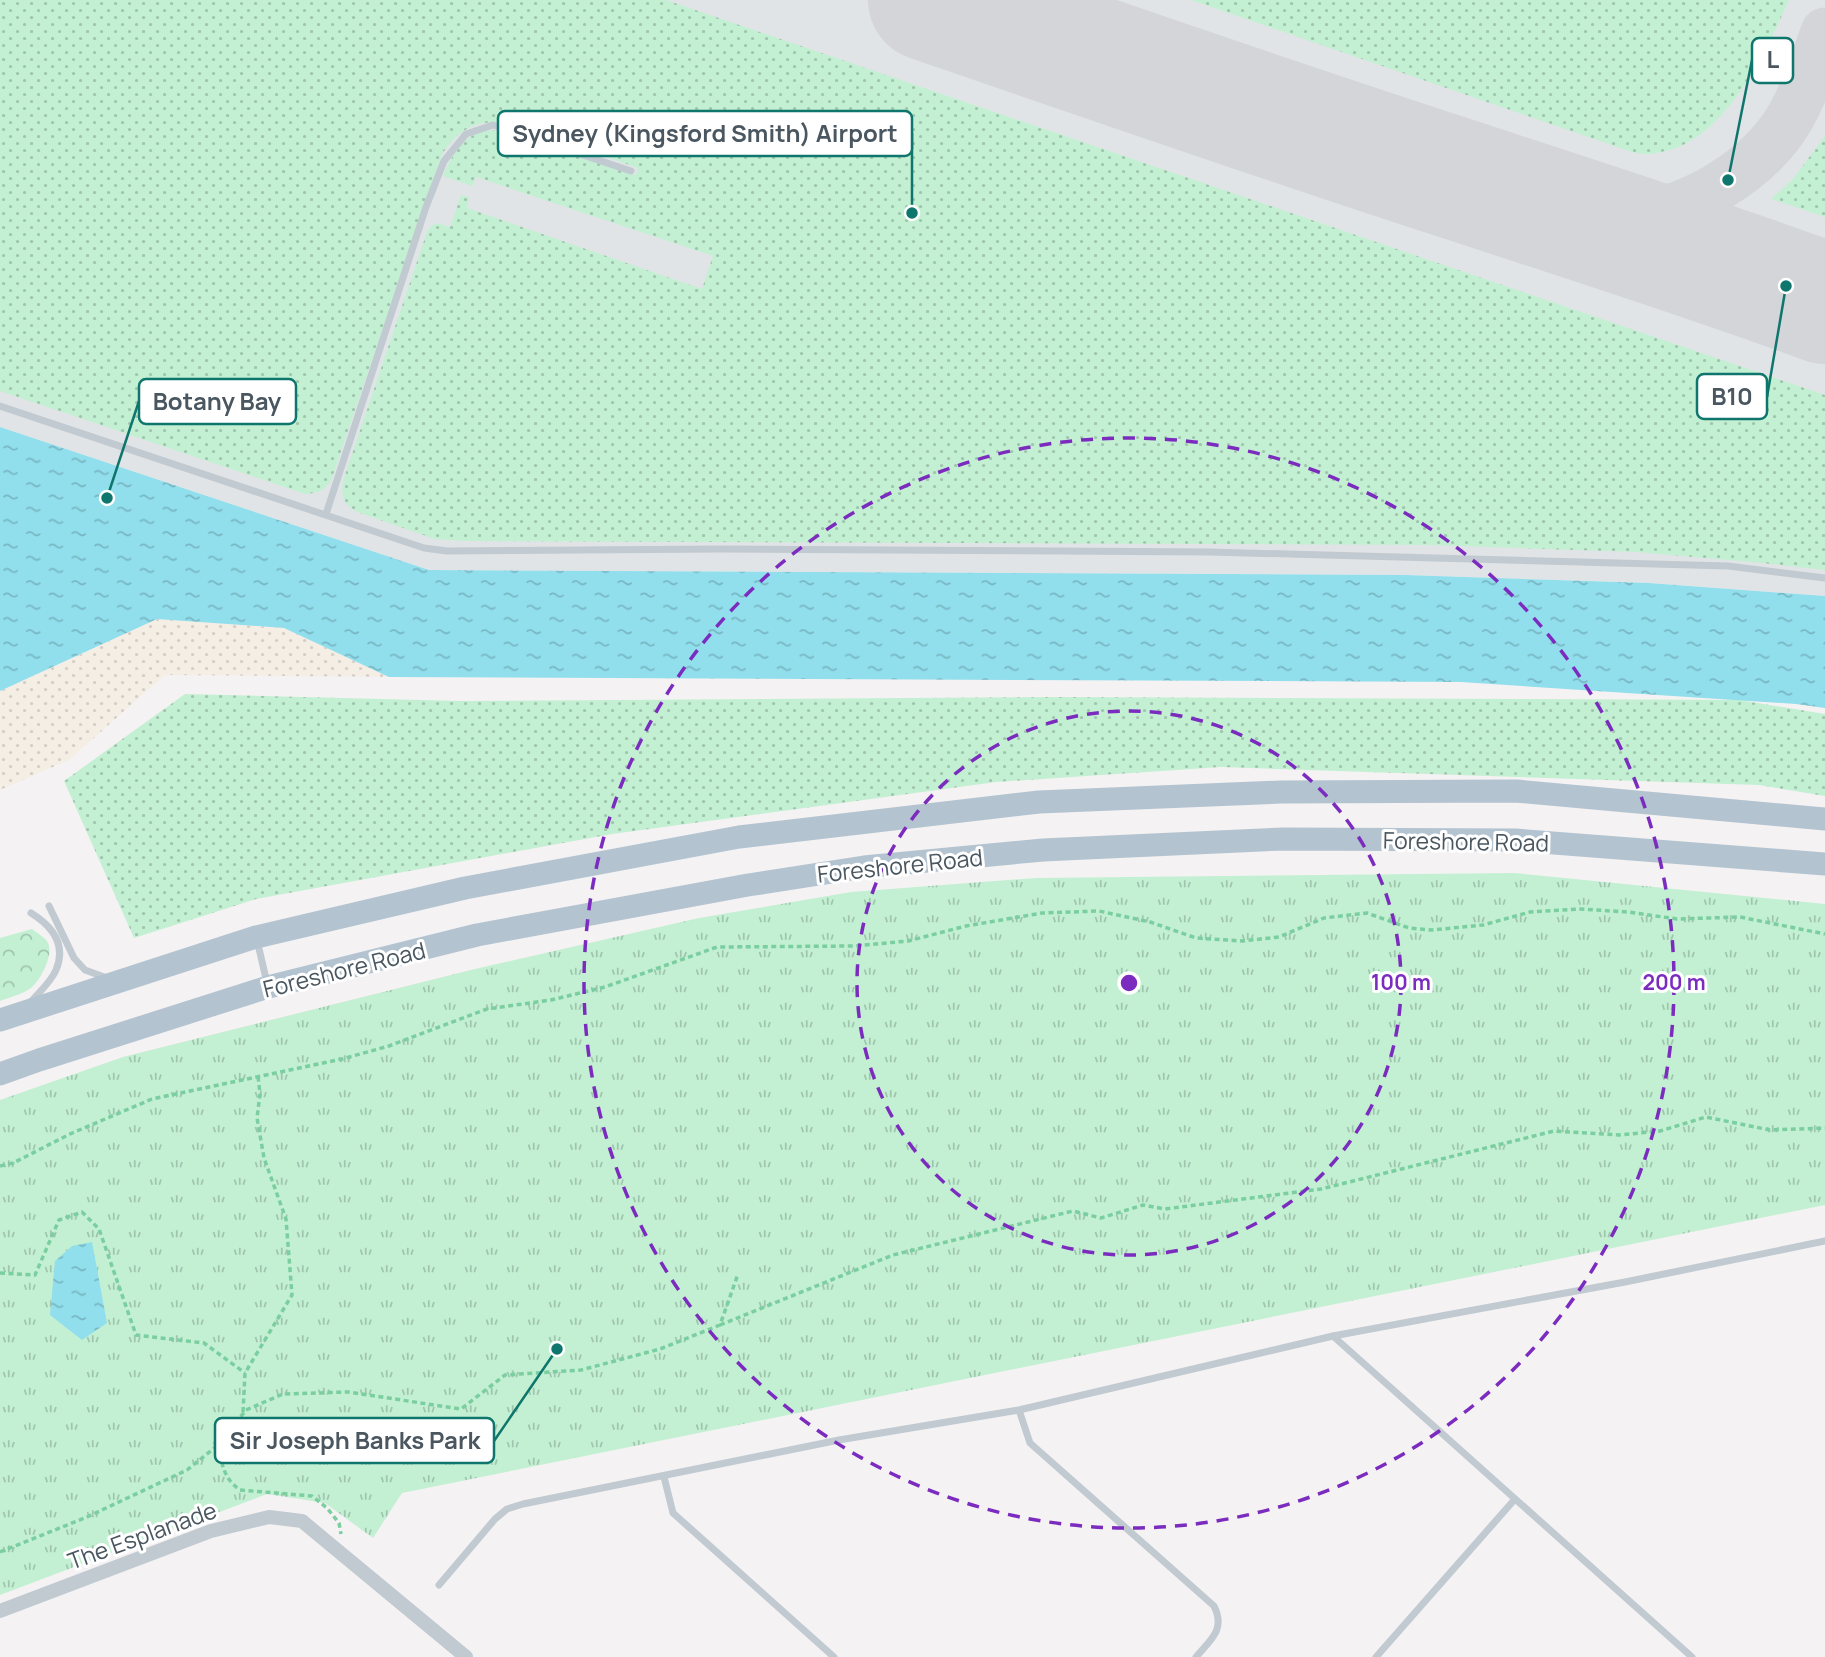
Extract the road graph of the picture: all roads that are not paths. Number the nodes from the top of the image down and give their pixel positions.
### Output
1 (631, 171) dead end
2 (0, 405) edge
3 (326, 514) junction
4 (1825, 578) edge
5 (1825, 819) edge
6 (1825, 864) edge
7 (49, 906) dead end
8 (32, 913) dead end
9 (256, 937) junction
10 (122, 980) junction
11 (268, 987) junction
12 (25, 1011) junction
13 (0, 1020) edge
14 (0, 1074) edge
15 (1825, 1241) edge
16 (1333, 1336) junction
17 (1018, 1410) junction
18 (664, 1477) junction
19 (1515, 1499) junction
20 (439, 1585) dead end
21 (0, 1611) edge
22 (466, 1657) edge
23 (834, 1657) edge
24 (1196, 1657) edge
25 (1376, 1657) edge
26 (1692, 1657) edge

1 - 3 lane
2 - 3 lane
3 - 4 lane
5 - 9 main road, Foreshore Road
6 - 11 main road, Foreshore Road
7 - 10 lane
8 - 12 lane
9 - 10 main road, Foreshore Road
9 - 11 lane
10 - 12 main road, Foreshore Road
11 - 14 main road, Foreshore Road
12 - 13 main road, Foreshore Road
15 - 16 lane
16 - 17 lane
16 - 19 lane
17 - 18 lane
17 - 24 lane
18 - 20 lane
18 - 23 lane
19 - 25 lane
19 - 26 lane
21 - 22 street, The Esplanade

